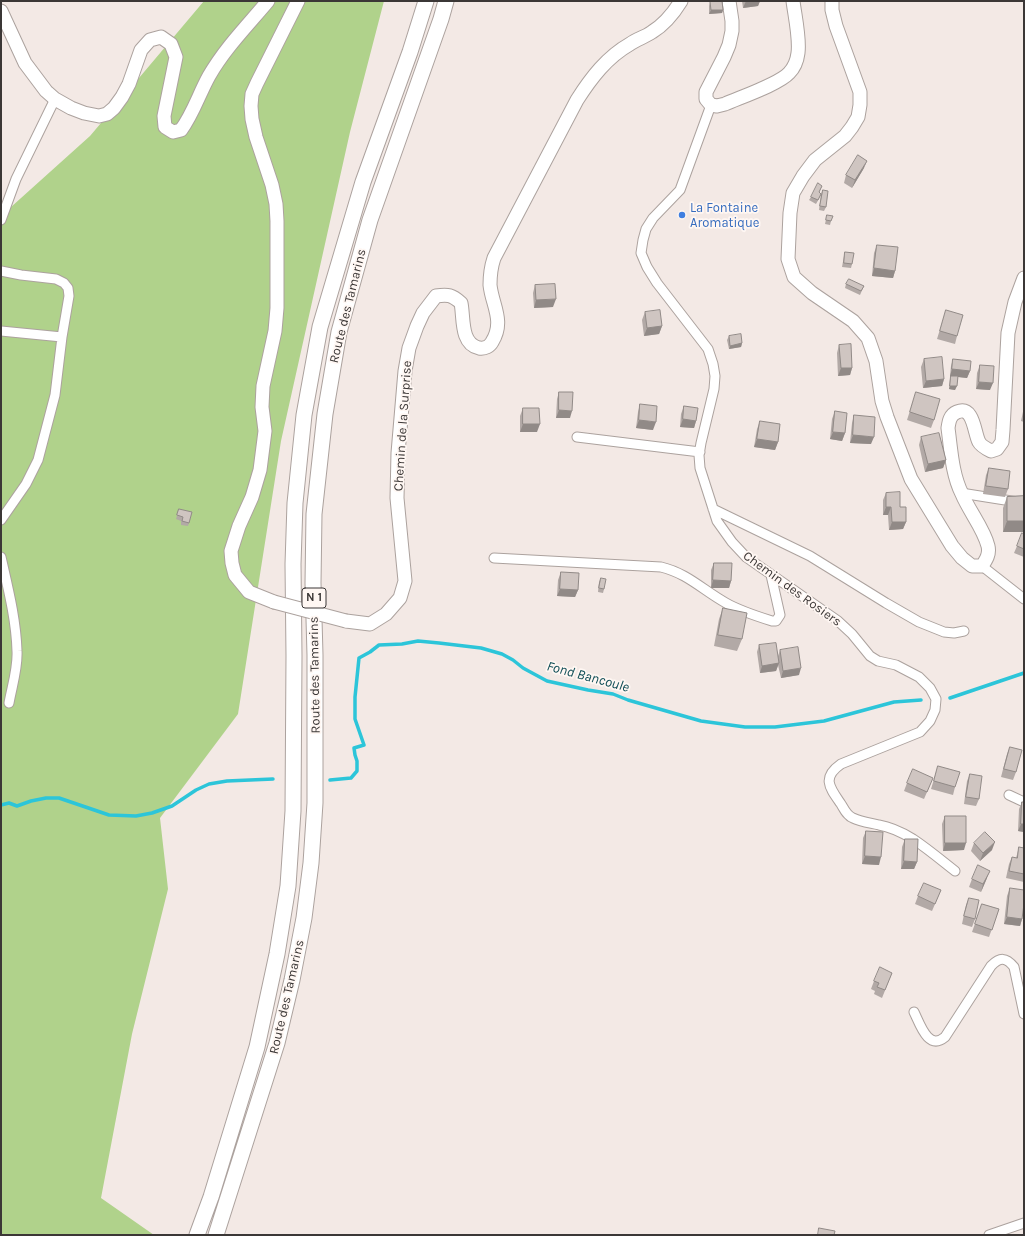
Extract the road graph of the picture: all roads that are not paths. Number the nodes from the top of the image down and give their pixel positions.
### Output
1 (268, 1) edge
2 (298, 1) edge
3 (426, 1) edge
4 (446, 1) edge
5 (681, 1) edge
6 (729, 1) edge
7 (793, 1) edge
8 (832, 1) edge
9 (1, 11) edge
10 (55, 99) junction
11 (710, 105) junction
12 (1, 220) edge
13 (1, 271) edge
14 (1024, 278) edge
15 (1, 331) edge
16 (62, 337) junction
17 (577, 437) dead end
18 (700, 452) junction
19 (961, 493) junction
20 (1024, 503) edge
21 (713, 509) junction
22 (1, 520) edge
23 (1, 557) edge
24 (494, 558) dead end
25 (982, 566) junction
26 (771, 575) junction
27 (1024, 599) edge
28 (964, 631) dead end
29 (9, 703) dead end
30 (1010, 795) dead end
31 (1024, 802) edge
32 (955, 871) dead end
33 (914, 1012) dead end
34 (1024, 1014) edge
35 (1024, 1223) edge
36 (197, 1235) edge
37 (216, 1235) edge
38 (989, 1235) edge

1 - 10 main road
2 - 5 main road, Chemin de la Surprise, bridge
3 - 36 highway, Route des Tamarins / N 1
4 - 37 highway, Route des Tamarins / N 1
6 - 11 main road
7 - 11 main road
8 - 25 main road
9 - 10 main road
10 - 12 street
11 - 18 street, Chemin des Rosiers
13 - 16 street
14 - 19 main road
15 - 16 street
16 - 22 street
17 - 18 street
18 - 21 street, Chemin des Rosiers
19 - 20 street
19 - 25 main road
21 - 26 street, Chemin des Rosiers
21 - 28 street
23 - 29 street
24 - 26 street
25 - 27 street
26 - 32 street, Chemin des Rosiers
30 - 31 street
33 - 34 street
35 - 38 street

